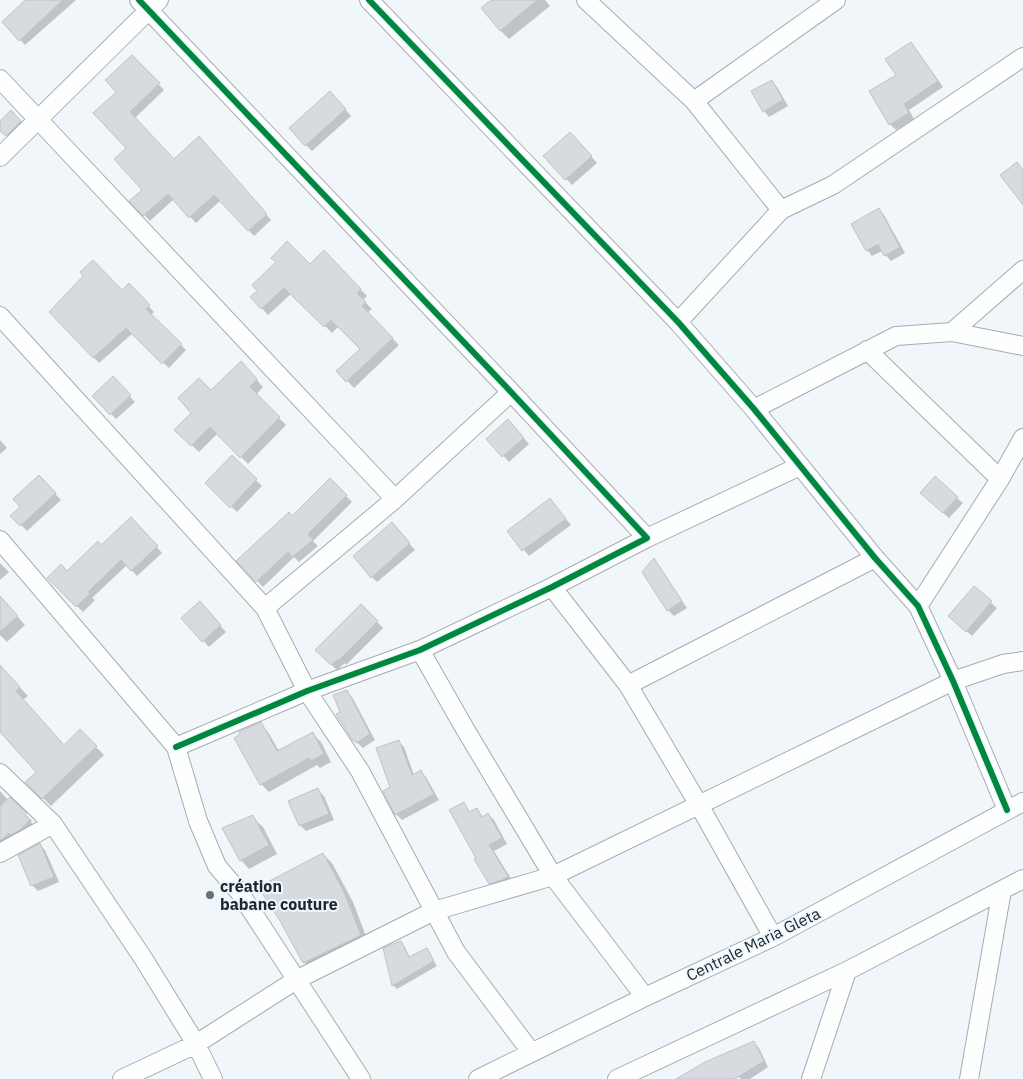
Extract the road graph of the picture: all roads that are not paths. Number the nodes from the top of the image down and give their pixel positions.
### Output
1 (369, 0) edge
2 (586, 0) edge
3 (836, 0) edge
4 (149, 3) edge
5 (1023, 57) edge
6 (0, 79) edge
7 (694, 101) junction
8 (37, 120) junction
9 (0, 157) edge
10 (781, 210) junction
11 (1023, 270) edge
12 (0, 316) edge
13 (678, 322) junction
14 (952, 332) junction
15 (1023, 346) edge
16 (866, 350) junction
17 (511, 392) junction
18 (754, 409) junction
19 (1023, 438) edge
20 (800, 466) junction
21 (1000, 479) junction
22 (396, 499) junction
23 (647, 538) junction
24 (0, 540) edge
25 (875, 558) junction
26 (552, 587) junction
27 (918, 606) junction
28 (265, 608) junction
29 (420, 650) junction
30 (1023, 661) edge
31 (953, 681) junction
32 (628, 685) junction
33 (307, 691) junction
34 (176, 747) junction
35 (0, 773) edge
36 (699, 805) junction
37 (1015, 806) edge
38 (52, 824) junction
39 (0, 853) edge
40 (553, 876) junction
41 (1023, 879) edge
42 (1002, 890) junction
43 (434, 911) junction
44 (773, 937) junction
45 (846, 971) junction
46 (296, 980) junction
47 (644, 997) junction
48 (196, 1044) junction
49 (531, 1052) junction
50 (122, 1079) edge
51 (213, 1079) edge
52 (361, 1079) edge
53 (478, 1079) edge
54 (617, 1079) edge
55 (810, 1079) edge
56 (969, 1079) edge

1 - 13 street
2 - 7 street
3 - 7 street
4 - 8 street
4 - 17 street
5 - 10 street
6 - 8 street
7 - 10 street
8 - 9 street
8 - 22 street
10 - 13 street
11 - 14 street
12 - 28 street
13 - 18 street
14 - 15 street
14 - 16 street
16 - 18 street
16 - 21 street
17 - 22 street
17 - 23 street
18 - 20 street
19 - 21 street
20 - 23 street
20 - 25 street
21 - 27 street
22 - 28 street
23 - 26 street
24 - 34 street
25 - 27 street
25 - 32 street
26 - 29 street
26 - 32 street
27 - 31 street
28 - 33 street
29 - 33 street
29 - 40 street
30 - 31 street
31 - 36 street
31 - 37 street
32 - 36 street
33 - 34 street
33 - 43 street
34 - 46 street
35 - 38 street
36 - 40 street
36 - 44 street
37 - 44 street, Centrale Maria Gleta
38 - 39 street
38 - 48 street
40 - 43 street
40 - 47 street
41 - 42 street
42 - 45 street
42 - 56 street
43 - 46 street
43 - 49 street
44 - 47 street, Centrale Maria Gleta
45 - 54 street
45 - 55 street
46 - 48 street
46 - 52 street
47 - 49 street, Centrale Maria Gleta
48 - 50 street
48 - 51 street
49 - 53 street, Centrale Maria Gleta

